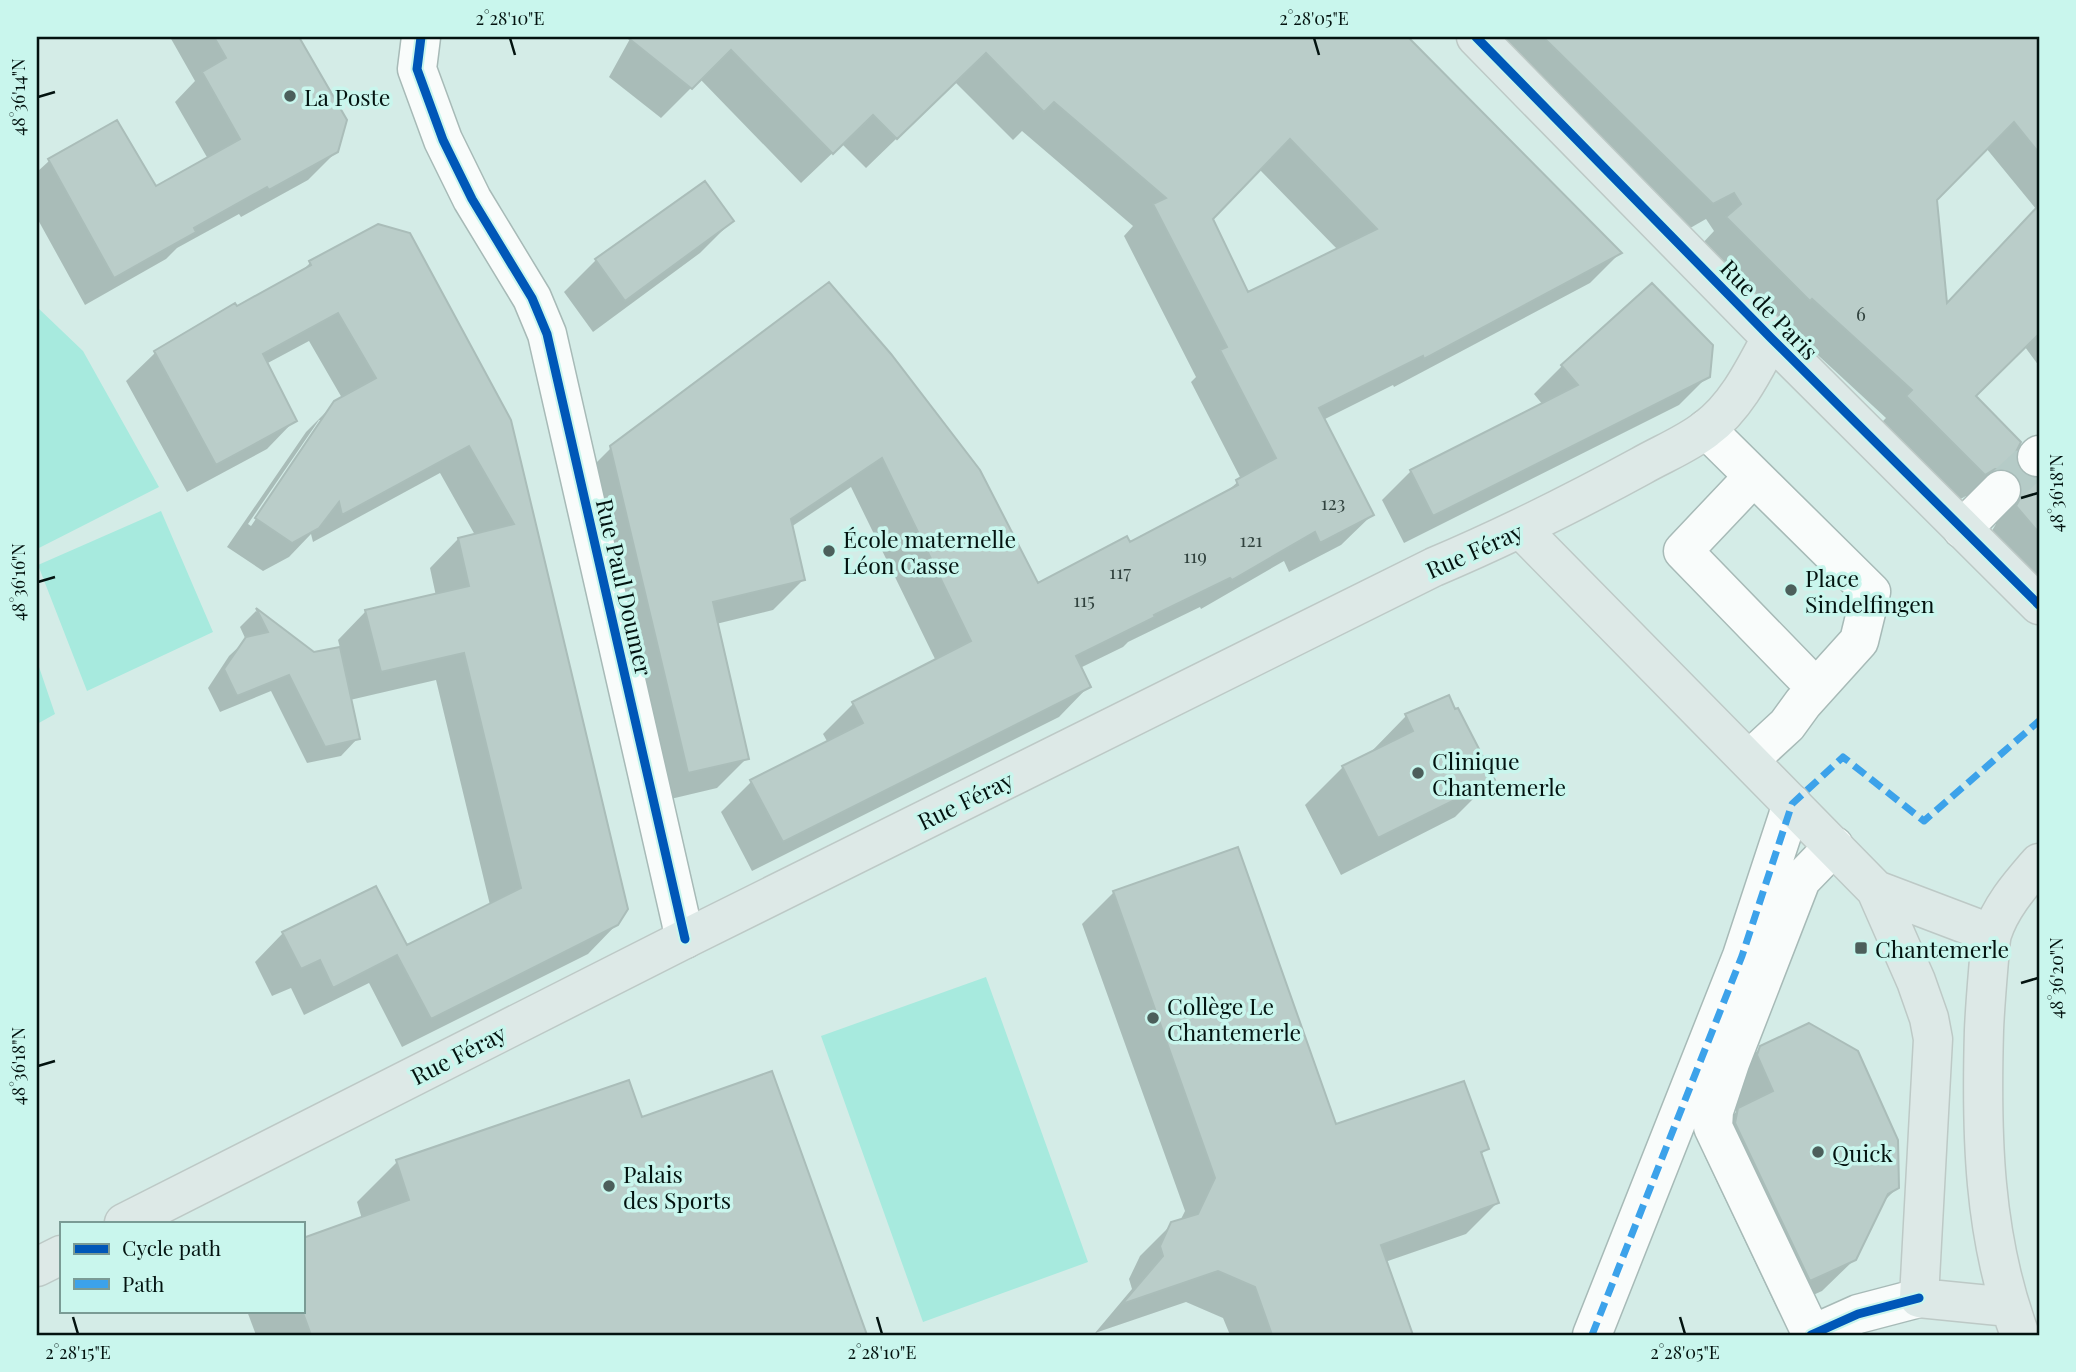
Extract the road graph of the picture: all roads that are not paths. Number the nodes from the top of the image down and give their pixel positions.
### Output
1 (421, 37) edge
2 (1476, 37) edge
3 (1771, 338) junction
4 (1706, 429) junction
5 (1753, 477) junction
6 (2001, 490) tunnel mouth
7 (1962, 528) junction
8 (1521, 529) junction
9 (2039, 605) edge
10 (1816, 688) junction
11 (1749, 760) junction
12 (1792, 804) junction
13 (1834, 846) junction
14 (2039, 863) edge
15 (1876, 890) junction
16 (1992, 934) junction
17 (685, 939) junction
18 (126, 1222) edge
19 (60, 1256) edge
20 (37, 1267) edge
21 (1919, 1298) junction
22 (2023, 1319) edge
23 (1592, 1335) edge
24 (1812, 1335) edge

1 - 17 street, Rue Paul Doumer
2 - 3 main road, Rue de Paris
3 - 4 main road, Rue Féray
3 - 7 main road, Rue de Paris
4 - 5 street
4 - 8 main road, Rue Féray
5 - 10 street
5 - 10 street
6 - 7 street
7 - 9 main road, Rue de Paris
8 - 11 main road
8 - 17 main road, Rue Féray
10 - 11 street
11 - 12 main road
12 - 13 main road
12 - 23 street
13 - 15 main road
13 - 24 street
14 - 16 main road
15 - 16 main road
15 - 21 main road
16 - 22 main road
17 - 18 main road, Rue Féray
19 - 20 main road
21 - 22 main road
21 - 24 street

